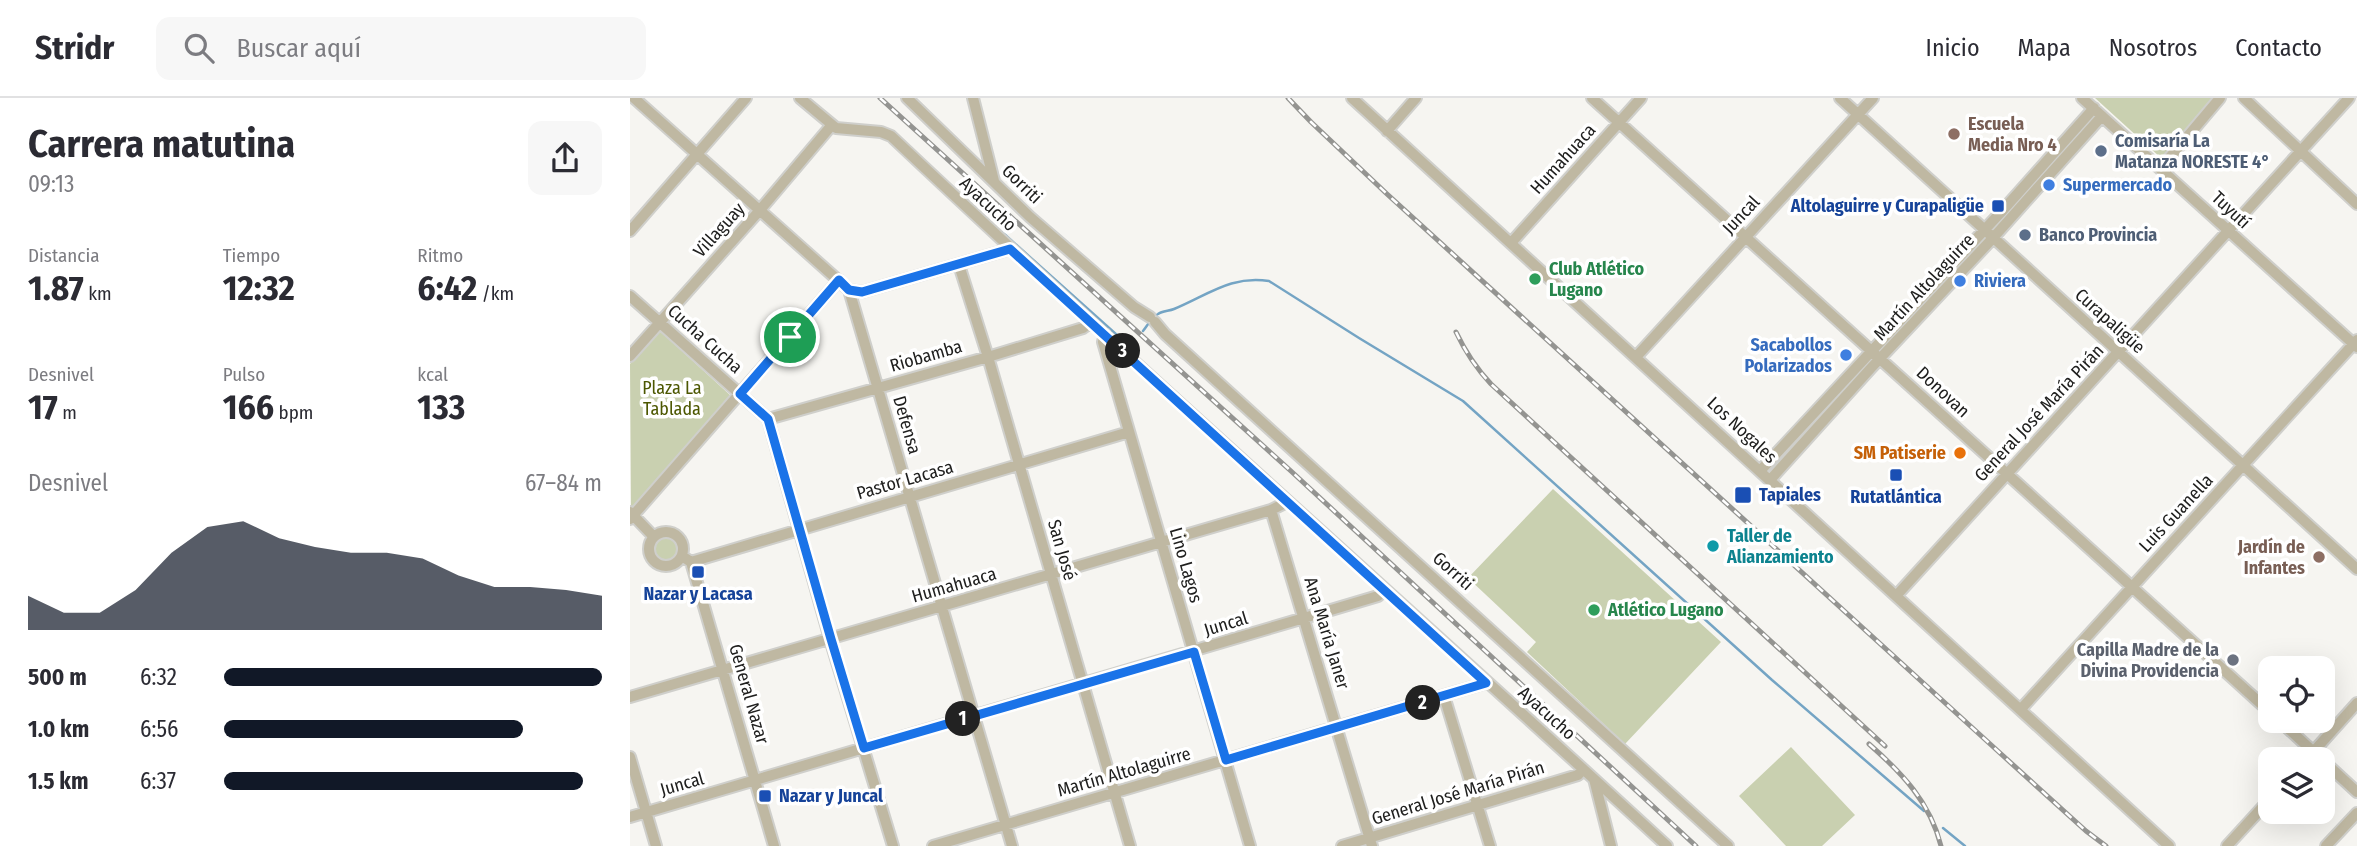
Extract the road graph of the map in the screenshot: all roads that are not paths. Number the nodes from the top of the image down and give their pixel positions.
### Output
1 (746, 98) edge
2 (800, 98) edge
3 (907, 98) edge
4 (973, 98) edge
5 (1352, 98) edge
6 (1416, 98) edge
7 (1592, 98) edge
8 (1641, 98) edge
9 (1840, 98) edge
10 (1873, 98) edge
11 (2082, 98) edge
12 (2220, 98) edge
13 (2244, 98) edge
14 (2349, 98) edge
15 (634, 100) edge
16 (2098, 112) junction
17 (1858, 114) junction
18 (1619, 122) junction
19 (831, 126) junction
20 (1387, 131) junction
21 (2300, 152) junction
22 (697, 153) junction
23 (2161, 168) junction
24 (994, 181) junction
25 (2357, 204) edge
26 (760, 210) junction
27 (1984, 230) junction
28 (630, 231) edge
29 (2228, 231) junction
30 (1745, 236) junction
31 (1993, 238) junction
32 (1511, 243) junction
33 (1010, 249) junction
34 (959, 265) junction
35 (839, 280) junction
36 (849, 290) junction
37 (630, 296) edge
38 (661, 322) junction
39 (1091, 322) junction
40 (1105, 334) junction
41 (2356, 344) edge
42 (2119, 352) junction
43 (1876, 355) junction
44 (630, 356) edge
45 (988, 357) junction
46 (1636, 357) junction
47 (878, 388) junction
48 (740, 394) junction
49 (768, 419) junction
50 (1129, 432) junction
51 (1020, 466) junction
52 (2244, 466) junction
53 (1760, 471) junction
54 (2006, 474) junction
55 (1769, 480) junction
56 (910, 496) junction
57 (1287, 502) junction
58 (1271, 510) junction
59 (631, 515) edge
60 (800, 529) junction
61 (654, 537) junction
62 (1161, 543) junction
63 (687, 559) junction
64 (2357, 569) edge
65 (1051, 575) junction
66 (2131, 587) junction
67 (1385, 589) junction
68 (1896, 596) junction
69 (942, 607) junction
70 (1304, 618) junction
71 (831, 639) junction
72 (1194, 652) junction
73 (724, 670) junction
74 (1082, 683) junction
75 (1486, 683) junction
76 (1444, 696) junction
77 (630, 697) edge
78 (2258, 701) edge
79 (2357, 703) edge
80 (2021, 709) junction
81 (973, 716) junction
82 (1338, 728) junction
83 (2290, 733) edge
84 (2302, 747) edge
85 (2316, 747) edge
86 (864, 748) junction
87 (630, 757) edge
88 (1226, 760) junction
89 (1583, 769) junction
90 (2335, 775) edge
91 (1594, 779) junction
92 (756, 781) junction
93 (2357, 792) edge
94 (1114, 793) junction
95 (1477, 805) junction
96 (2258, 812) edge
97 (646, 813) junction
98 (2357, 813) edge
99 (630, 817) edge
100 (1006, 824) junction
101 (1371, 842) edge
102 (656, 846) edge
103 (774, 846) edge
104 (893, 846) edge
105 (933, 846) edge
106 (1012, 846) edge
107 (1129, 846) edge
108 (1250, 846) edge
109 (1342, 846) edge
110 (1490, 846) edge
111 (1611, 846) edge
112 (1667, 846) edge
113 (1728, 846) edge
114 (2169, 846) edge
115 (2227, 846) edge
116 (2326, 846) edge

1 - 22 street
2 - 19 street
3 - 24 street, Gorriti
4 - 24 street
5 - 20 street, Los Nogales
6 - 20 street
7 - 18 street, Donovan
8 - 18 street, Humahuaca
9 - 17 street, Curapaligüe
10 - 17 street, Juncal
11 - 16 street, Tuyutí
12 - 23 street
13 - 21 street
14 - 21 street, General José María Pirán
15 - 22 street, Defensa
16 - 23 street, Tuyutí
16 - 27 street, Martín Altolaguirre
16 - 31 street, Martín Altolaguirre
17 - 27 street, Curapaligüe
17 - 30 street, Juncal
18 - 30 street, Donovan
18 - 32 street, Humahuaca
19 - 26 street, Villaguay
19 - 33 street, Ayacucho
20 - 32 street, Los Nogales
21 - 25 street
21 - 29 street, General José María Pirán
22 - 26 street, Defensa
22 - 28 street
23 - 29 street, Tuyutí
24 - 113 street, Gorriti
26 - 35 street, Defensa
26 - 38 street, Villaguay
27 - 31 street, Curapaligüe
27 - 43 street, Martín Altolaguirre
29 - 41 street, Tuyutí
29 - 42 street, General José María Pirán
30 - 43 street, Donovan
30 - 46 street, Juncal
31 - 42 street, Curapaligüe
31 - 43 street, Martín Altolaguirre
32 - 46 street, Los Nogales
33 - 34 street
33 - 39 street, Ayacucho
34 - 36 street
34 - 45 street, San José
35 - 36 street, Defensa
35 - 48 street
36 - 47 street, Defensa
37 - 38 street, Cucha Cucha
38 - 44 street, Villaguay
38 - 48 street, Cucha Cucha
39 - 40 street, Ayacucho
39 - 45 street, Riobamba
40 - 50 street, Lino Lagos
40 - 57 street, Ayacucho
41 - 52 street, Luis Guanella
42 - 52 street, Curapaligüe
42 - 54 street, General José María Pirán
43 - 53 street, Martín Altolaguirre
43 - 54 street, Donovan
43 - 55 street, Martín Altolaguirre
45 - 47 street, Riobamba
45 - 51 street, San José
46 - 53 street, Los Nogales
47 - 49 street, Riobamba
47 - 56 street, Defensa
48 - 49 street, Cucha Cucha
48 - 59 street
49 - 60 street
50 - 51 street, Pastor Lacasa
50 - 62 street, Lino Lagos
51 - 56 street, Pastor Lacasa
51 - 65 street, San José
52 - 64 street, Curapaligüe
52 - 66 street, Luis Guanella
53 - 55 street, Los Nogales
54 - 66 street, Donovan
54 - 68 street, General José María Pirán
55 - 68 street, Los Nogales
56 - 60 street, Pastor Lacasa
56 - 69 street, Defensa
57 - 58 street, Humahuaca
57 - 67 street, Ayacucho
58 - 62 street, Humahuaca
58 - 70 street, Ana María Janer
59 - 61 street
60 - 63 street, Pastor Lacasa
60 - 71 street
61 - 63 street
61 - 63 street
62 - 65 street, Humahuaca
62 - 72 street, Lino Lagos
63 - 73 street, General Nazar
65 - 69 street, Humahuaca
65 - 74 street, San José
66 - 78 street, Donovan
66 - 80 street, Luis Guanella
67 - 70 street, Juncal
67 - 75 street, Ayacucho
68 - 80 street, Los Nogales
69 - 71 street, Humahuaca
69 - 81 street, Defensa
70 - 72 street, Juncal
70 - 82 street, Ana María Janer
71 - 73 street, Humahuaca
71 - 86 street
72 - 74 street, Juncal
72 - 88 street, Lino Lagos
73 - 77 street, Humahuaca
73 - 92 street, General Nazar
74 - 81 street, Juncal
74 - 94 street, San José
75 - 76 street, Martín Altolaguirre
75 - 89 street, Ayacucho
76 - 82 street, Martín Altolaguirre
76 - 95 street
79 - 85 street
80 - 114 street, Los Nogales
81 - 86 street, Juncal
81 - 100 street, Defensa
82 - 88 street, Martín Altolaguirre
82 - 101 street, Ana María Janer
83 - 84 street
86 - 92 street, Juncal
86 - 104 street
87 - 97 street
88 - 94 street, Martín Altolaguirre
88 - 108 street, Lino Lagos
89 - 91 street, Ayacucho
89 - 95 street, General José María Pirán
90 - 93 street
91 - 111 street
91 - 112 street, Ayacucho
92 - 97 street, Juncal
92 - 103 street, General Nazar
94 - 100 street, Martín Altolaguirre
94 - 107 street, San José
95 - 101 street, General José María Pirán
95 - 110 street
96 - 115 street
97 - 99 street, Juncal
97 - 102 street
98 - 116 street
100 - 105 street, Martín Altolaguirre
100 - 106 street, Defensa
101 - 109 street, General José María Pirán

